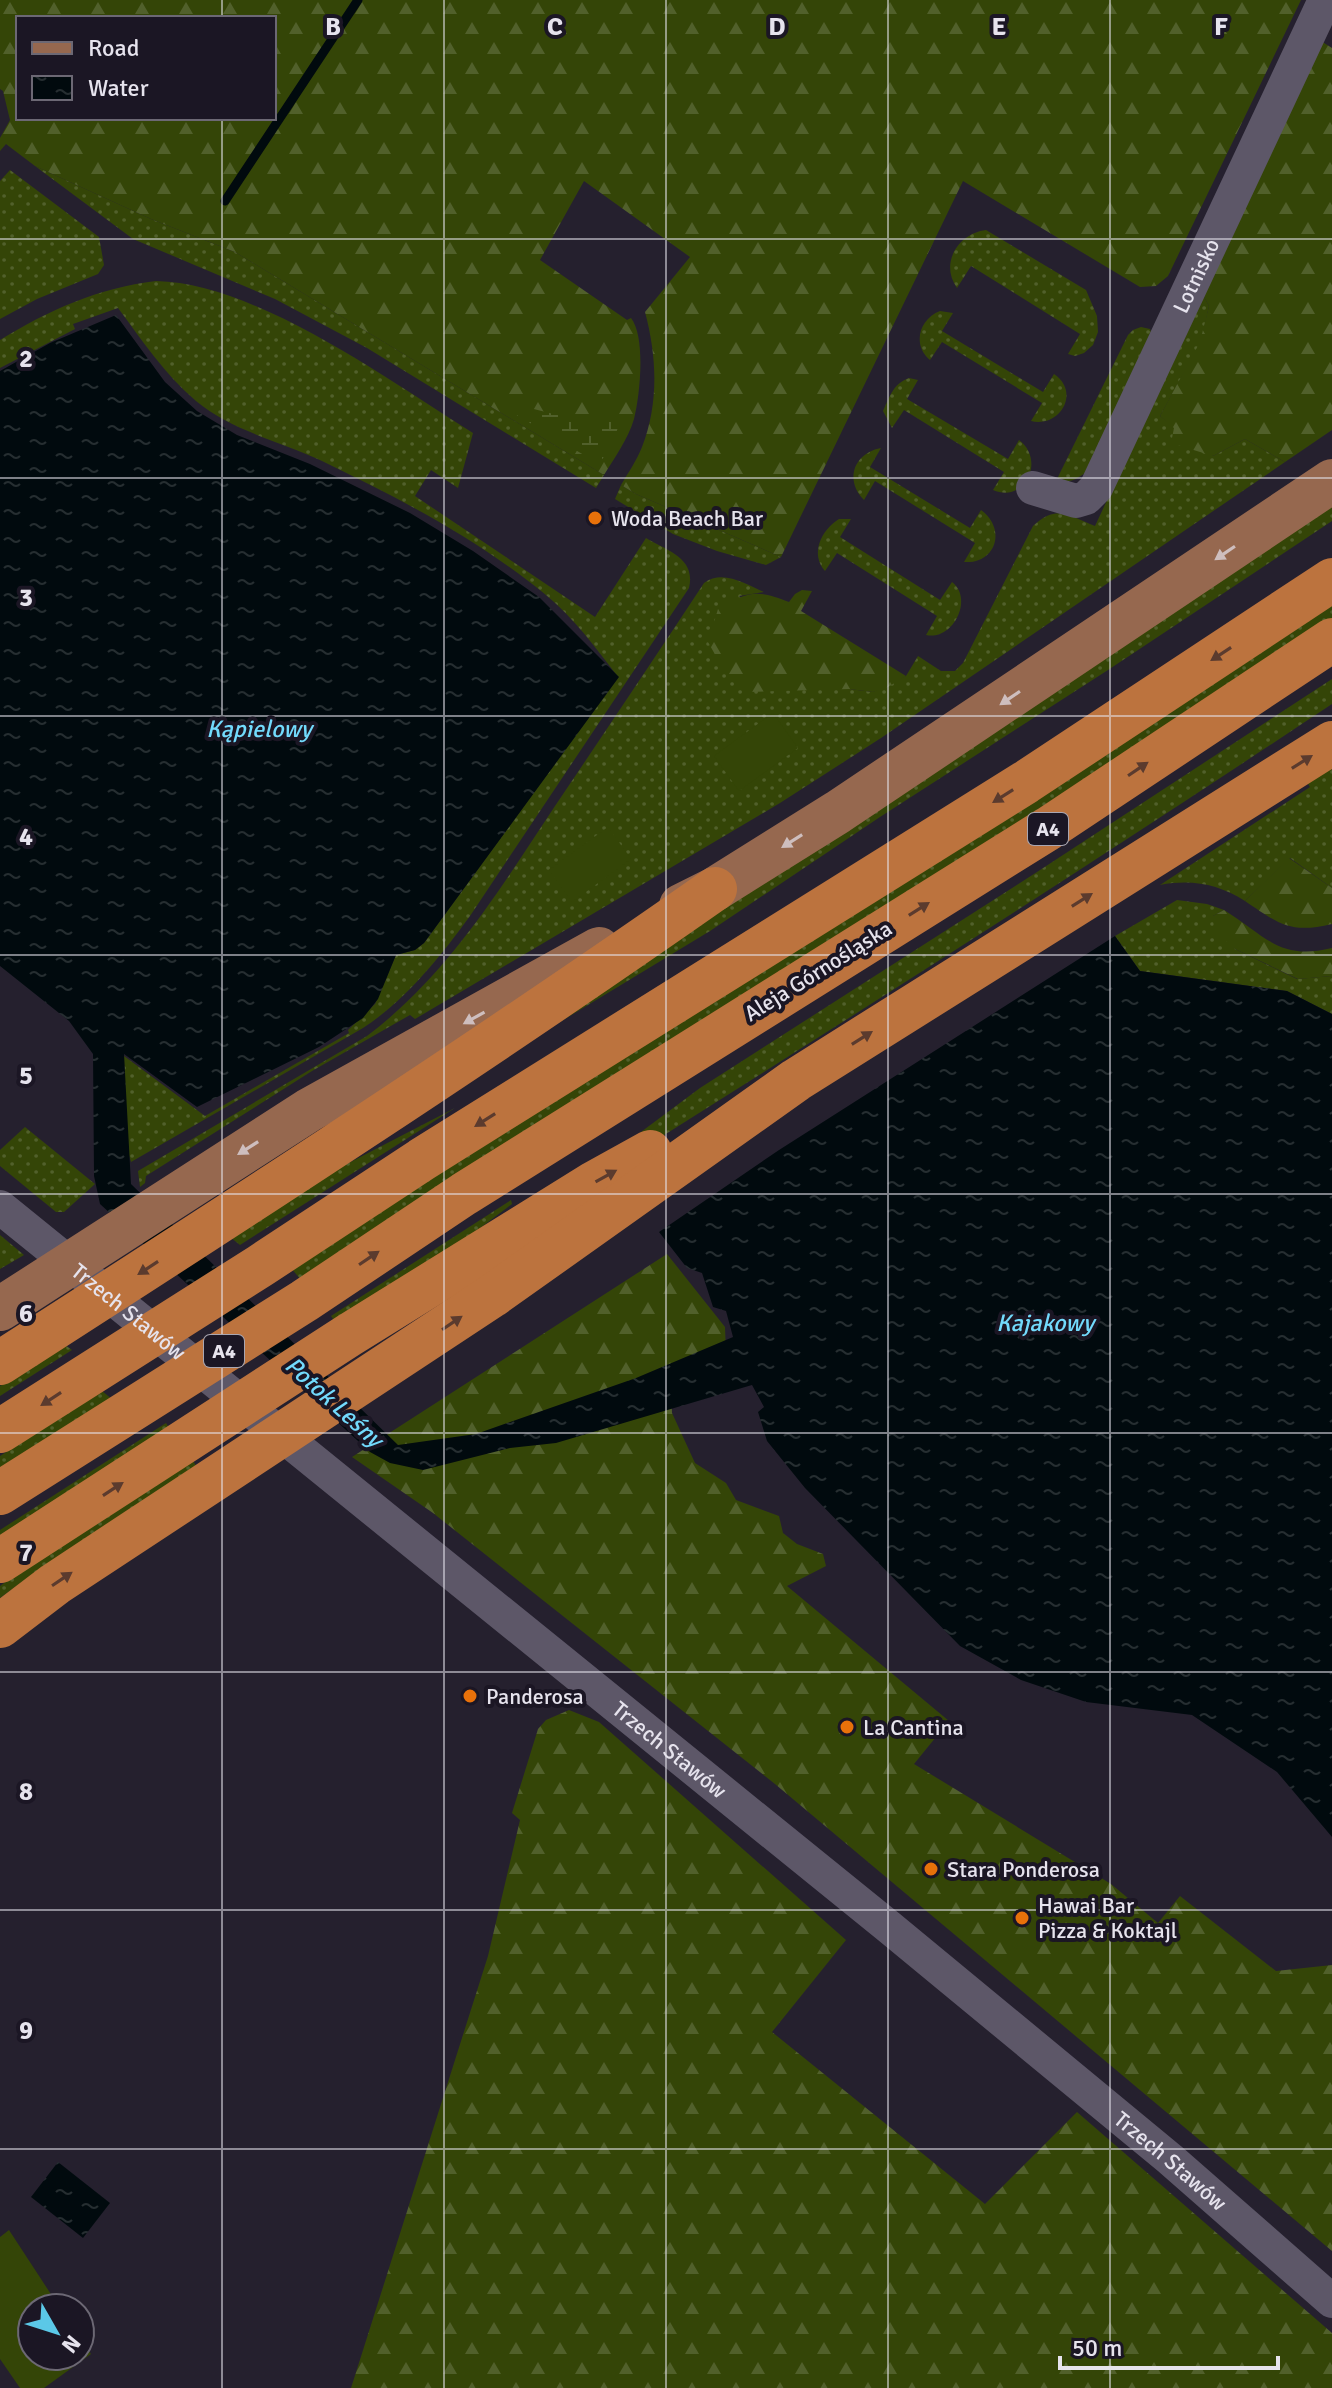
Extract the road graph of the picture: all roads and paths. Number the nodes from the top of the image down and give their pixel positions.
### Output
1 (1325, 0) edge
2 (1332, 481) edge
3 (1033, 488) dead end
4 (1332, 580) edge
5 (1332, 640) edge
6 (1332, 743) edge
7 (715, 889) junction
8 (764, 944) junction
9 (757, 1009) junction
10 (796, 1080) junction
11 (0, 1207) edge
12 (214, 1226) junction
13 (8, 1304) edge
14 (349, 1335) junction
15 (0, 1363) edge
16 (0, 1431) edge
17 (0, 1493) edge
18 (0, 1561) edge
19 (0, 1626) edge
20 (1332, 2301) edge

1 - 3 street, Lotnisko
2 -> 7 main road
4 -> 8 highway, A4
9 -> 5 highway, Aleja Górnośląska / A4
10 -> 6 highway
7 - 12 highway
7 -> 13 main road
8 - 12 highway
8 -> 16 highway, A4
9 - 14 highway
17 -> 9 highway, Aleja Górnośląska / A4
14 -> 10 highway
19 -> 10 highway
11 - 20 street, Trzech Stawów
12 -> 15 highway
18 -> 14 highway

